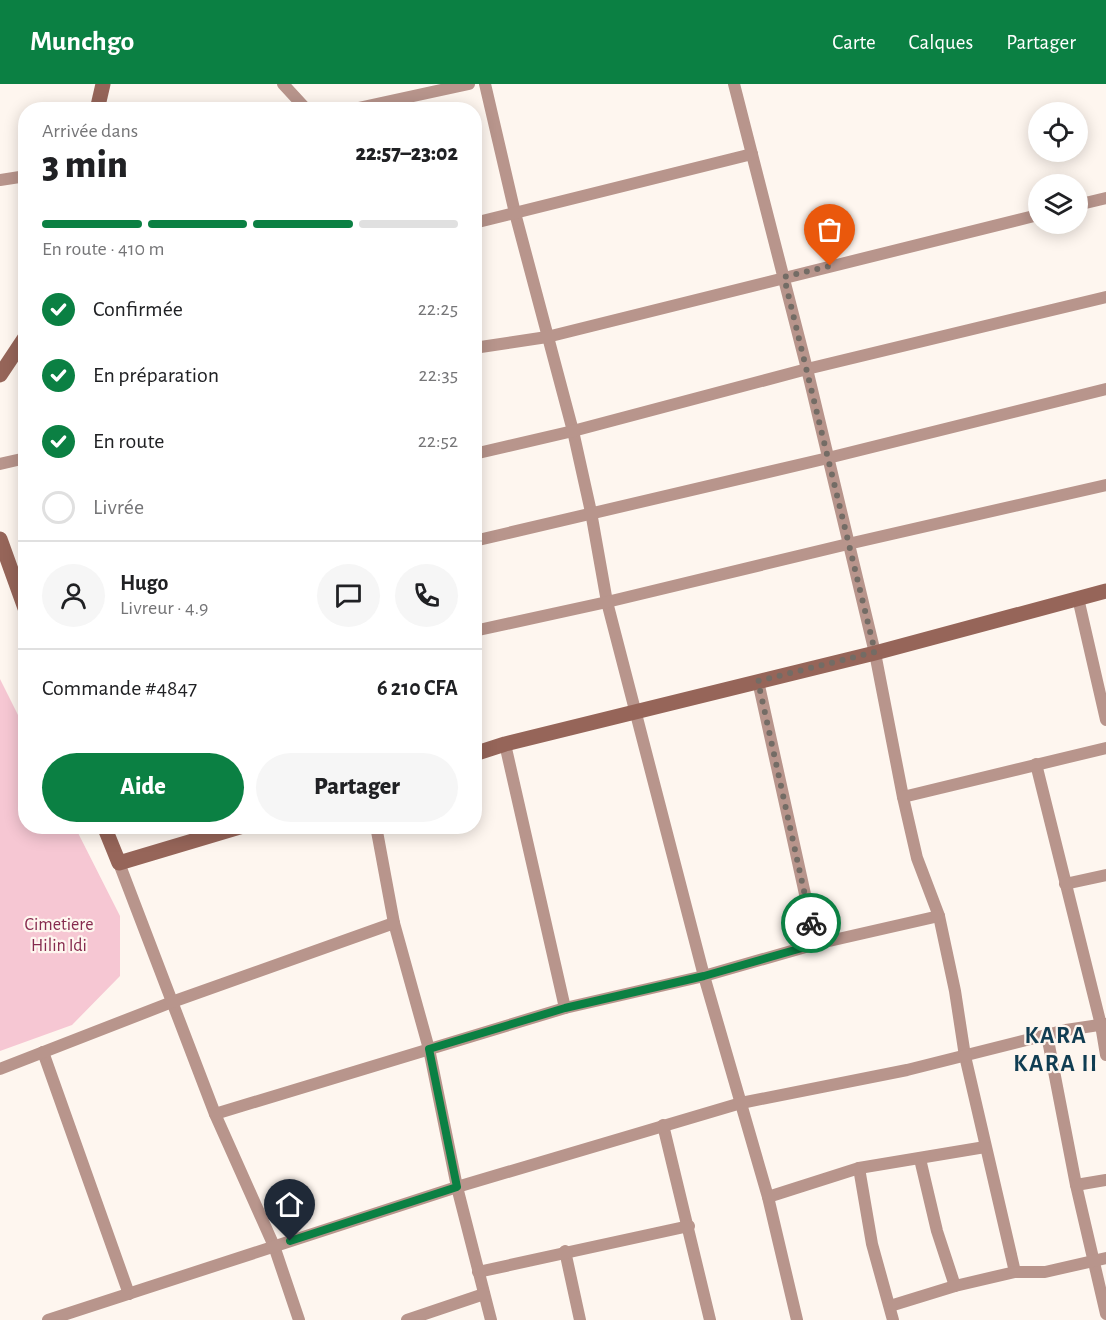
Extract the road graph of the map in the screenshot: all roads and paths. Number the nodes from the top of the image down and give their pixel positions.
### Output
1 (104, 84) edge
2 (283, 84) edge
3 (469, 84) edge
4 (485, 84) edge
5 (734, 84) edge
6 (99, 102) edge
7 (300, 102) edge
8 (386, 102) edge
9 (752, 154) junction
10 (18, 177) edge
11 (0, 180) edge
12 (1106, 198) edge
13 (1088, 202) edge
14 (515, 213) junction
15 (1028, 217) edge
16 (482, 221) edge
17 (784, 277) junction
18 (1106, 297) edge
19 (547, 337) junction
20 (482, 347) edge
21 (18, 348) edge
22 (807, 369) junction
23 (0, 375) edge
24 (1106, 389) edge
25 (573, 431) junction
26 (482, 452) edge
27 (828, 458) junction
28 (18, 460) edge
29 (0, 464) edge
30 (1106, 485) edge
31 (591, 512) junction
32 (0, 539) edge
33 (482, 539) edge
34 (848, 544) junction
35 (18, 589) edge
36 (1106, 591) edge
37 (1078, 598) junction
38 (607, 602) junction
39 (482, 629) edge
40 (875, 652) junction
41 (758, 681) junction
42 (636, 713) junction
43 (1106, 720) edge
44 (505, 744) junction
45 (1106, 748) edge
46 (482, 751) edge
47 (1036, 764) junction
48 (903, 797) junction
49 (107, 834) edge
50 (216, 834) edge
51 (377, 834) edge
52 (119, 863) junction
53 (1106, 875) edge
54 (1065, 884) junction
55 (939, 916) junction
56 (394, 923) junction
57 (816, 944) junction
58 (704, 976) junction
59 (172, 1002) junction
60 (565, 1008) junction
61 (1103, 1024) edge
62 (1047, 1035) junction
63 (429, 1049) junction
64 (43, 1052) junction
65 (1106, 1055) edge
66 (965, 1056) junction
67 (0, 1069) edge
68 (741, 1103) junction
69 (215, 1114) junction
70 (663, 1125) junction
71 (985, 1147) junction
72 (920, 1159) junction
73 (859, 1168) junction
74 (1106, 1180) edge
75 (1076, 1185) junction
76 (457, 1187) junction
77 (768, 1197) junction
78 (689, 1227) junction
79 (274, 1246) junction
80 (565, 1251) junction
81 (1106, 1258) edge
82 (1092, 1261) junction
83 (478, 1272) junction
84 (1016, 1272) junction
85 (955, 1286) junction
86 (129, 1294) junction
87 (484, 1294) junction
88 (890, 1306) junction
89 (1106, 1314) edge
90 (48, 1320) edge
91 (299, 1320) edge
92 (407, 1320) edge
93 (491, 1320) edge
94 (580, 1320) edge
95 (710, 1320) edge
96 (797, 1320) edge
97 (893, 1320) edge

1 - 6 street
2 - 7 street
3 - 8 street
4 - 14 street
5 - 9 street
9 - 14 street
9 - 17 street
10 - 11 street
12 - 13 street
14 - 16 street
14 - 19 street
15 - 17 street
17 - 19 street
17 - 22 street
18 - 22 street
19 - 20 street
19 - 25 street
21 - 23 street
22 - 25 street
22 - 27 street
24 - 27 street
25 - 26 street
25 - 31 street
27 - 31 street
27 - 34 street
28 - 29 street
30 - 34 street
31 - 33 street
31 - 38 street
32 - 35 street
34 - 38 street
34 - 40 street
36 - 37 street
37 - 40 street
37 - 43 street
38 - 39 street
38 - 42 street
40 - 41 street
40 - 48 street
41 - 42 street
41 - 57 street
42 - 44 street
42 - 58 street
44 - 46 street
44 - 60 street
45 - 47 street
47 - 48 street
47 - 54 street
48 - 55 street
49 - 52 street
50 - 52 street
51 - 56 street
52 - 59 street
53 - 54 street
54 - 61 street
55 - 57 street
55 - 66 street
56 - 59 street
56 - 63 street
57 - 58 street
58 - 60 street
58 - 68 street
59 - 64 street
59 - 69 street
60 - 63 street
61 - 62 street
61 - 65 street
62 - 66 street
62 - 75 street
63 - 69 street
63 - 76 street
64 - 67 street
64 - 86 street
66 - 68 street
66 - 71 street
68 - 70 street
68 - 77 street
69 - 79 street
70 - 76 street
70 - 78 street
71 - 72 street
71 - 84 street
72 - 73 street
72 - 85 street
73 - 77 street
73 - 88 street
74 - 75 street
75 - 82 street
76 - 79 street
76 - 83 street
77 - 96 street
78 - 80 street
78 - 95 street
79 - 86 street
79 - 91 street
80 - 83 street
80 - 94 street
81 - 82 street
82 - 84 street
82 - 89 street
83 - 87 street
84 - 85 street
85 - 88 street
86 - 90 street
87 - 92 street
87 - 93 street
88 - 97 street

